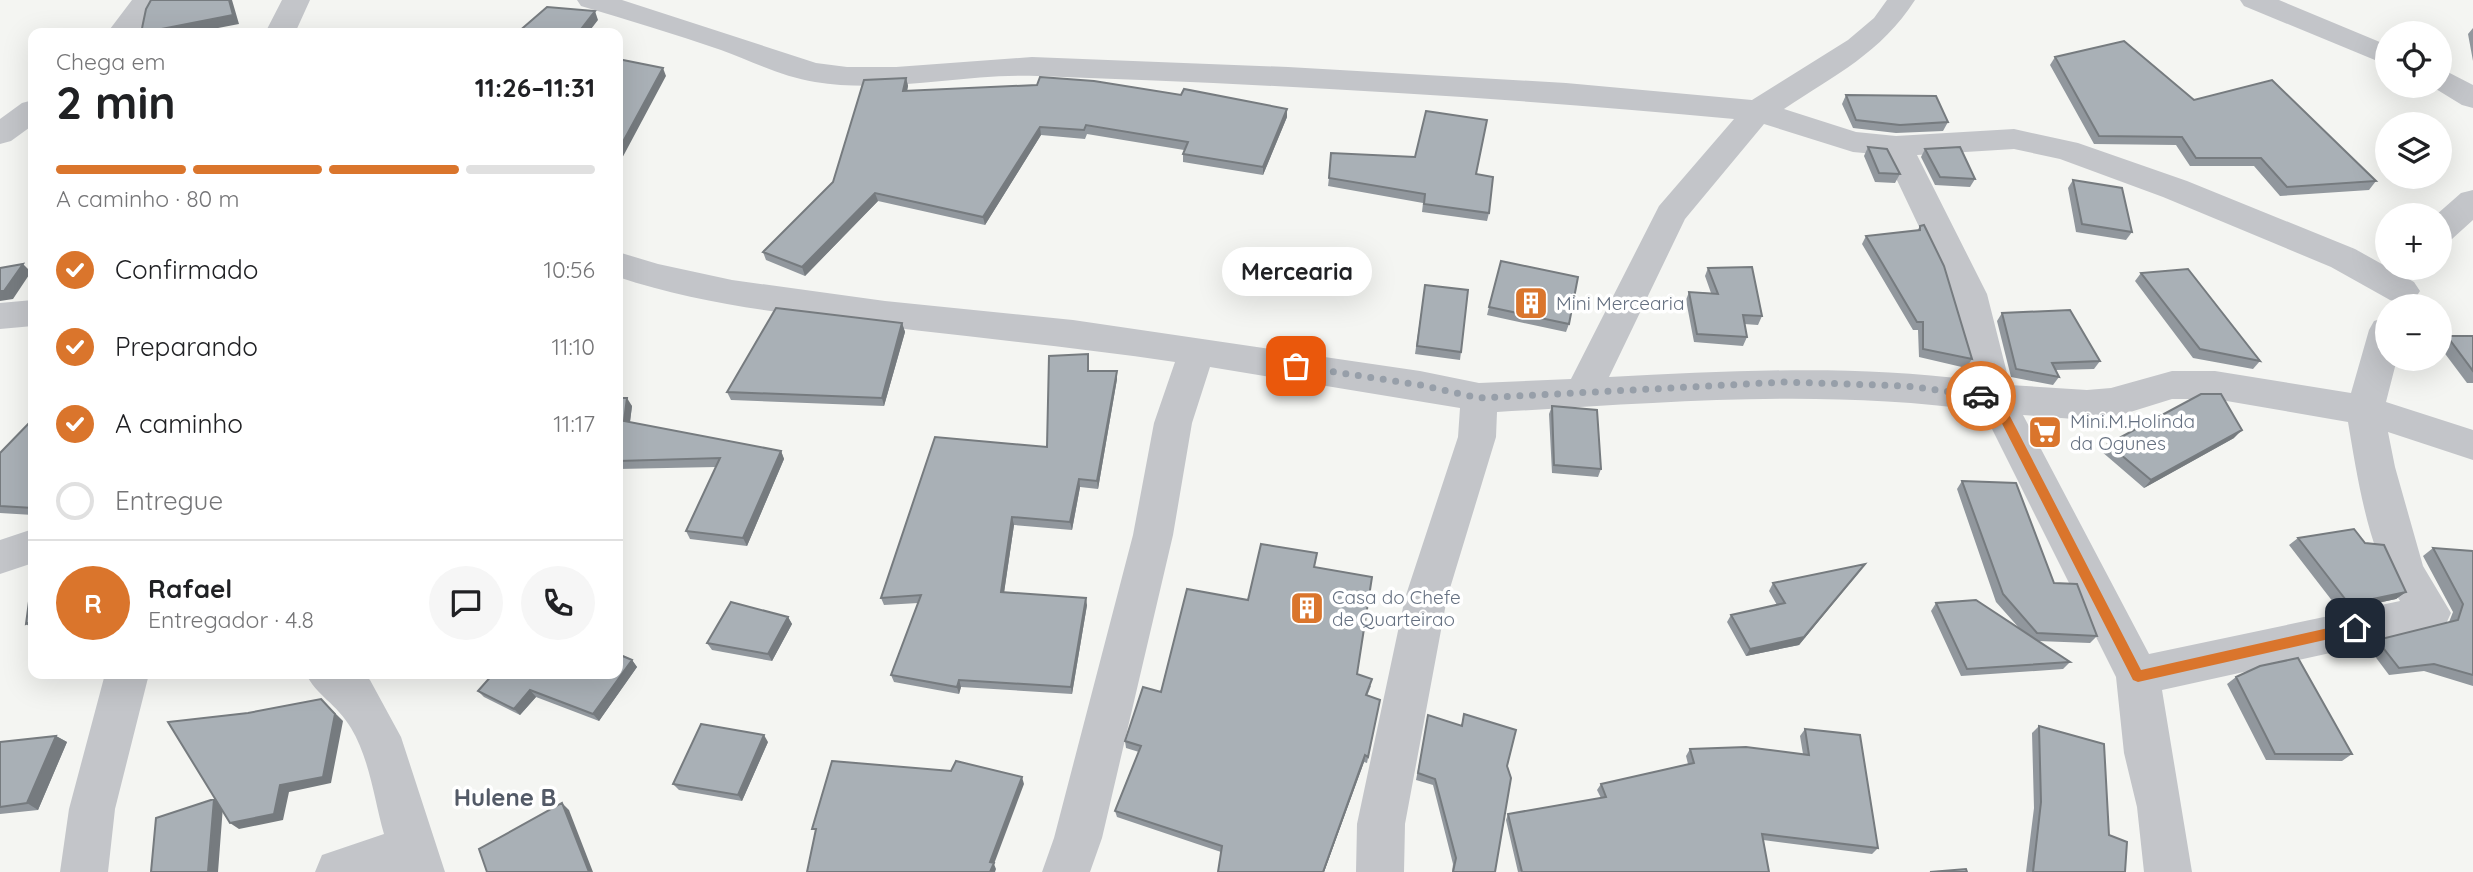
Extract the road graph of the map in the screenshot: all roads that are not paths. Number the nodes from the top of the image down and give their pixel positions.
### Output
1 (147, 0) edge
2 (296, 0) edge
3 (591, 0) edge
4 (1900, 0) edge
5 (2254, 0) edge
6 (628, 4) edge
7 (126, 28) edge
8 (282, 28) edge
9 (609, 28) edge
10 (2375, 51) edge
11 (2452, 85) edge
12 (2473, 98) edge
13 (1758, 110) junction
14 (28, 114) edge
15 (0, 134) edge
16 (1896, 146) junction
17 (2473, 201) edge
18 (2452, 219) edge
19 (623, 266) edge
20 (2403, 288) edge
21 (28, 313) edge
22 (0, 316) edge
23 (1197, 352) junction
24 (2376, 371) edge
25 (1583, 392) junction
26 (1479, 398) junction
27 (1995, 398) junction
28 (2365, 410) junction
29 (2473, 445) edge
30 (28, 548) edge
31 (0, 557) edge
32 (2138, 676) junction
33 (127, 679) edge
34 (335, 679) edge
35 (416, 861) edge
36 (84, 872) edge
37 (339, 872) edge
38 (1066, 872) edge
39 (1380, 872) edge
40 (2168, 872) edge

1 - 7 street
2 - 8 street
3 - 6 street
4 - 13 street
5 - 10 street
6 - 9 street
6 - 13 street
11 - 12 street
13 - 16 street
13 - 25 street
14 - 15 street
16 - 20 street
16 - 27 street
17 - 18 street
19 - 23 street
21 - 22 street
23 - 26 street
23 - 38 street
24 - 28 street
25 - 26 street
25 - 27 street
26 - 39 street
27 - 28 street
27 - 32 street
28 - 29 street
28 - 32 street
30 - 31 street
32 - 40 street
33 - 36 street
34 - 35 street
35 - 37 street

